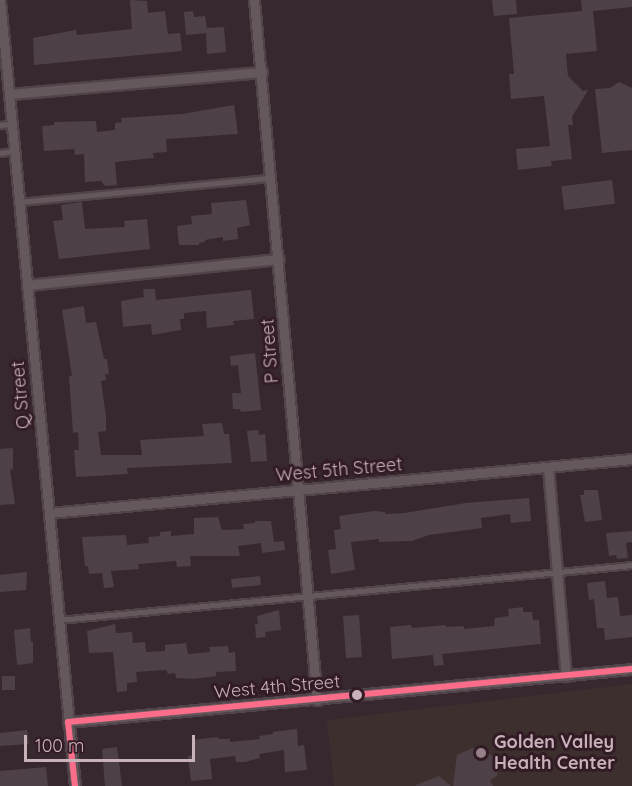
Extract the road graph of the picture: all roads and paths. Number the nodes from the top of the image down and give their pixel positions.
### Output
1 (0, 0) edge
2 (254, 0) edge
3 (261, 72) junction
4 (6, 92) edge
5 (12, 124) junction
6 (0, 125) edge
7 (15, 151) junction
8 (0, 153) edge
9 (269, 178) junction
10 (19, 202) junction
11 (279, 259) junction
12 (27, 285) junction
13 (632, 459) edge
14 (548, 467) junction
15 (297, 490) junction
16 (49, 513) junction
17 (632, 565) edge
18 (556, 572) junction
19 (307, 596) junction
20 (59, 620) junction
21 (632, 669) edge
22 (566, 676) junction
23 (317, 700) junction
24 (68, 722) junction
25 (75, 786) edge

1 - 4 street, Q Street
2 - 3 street, P Street
3 - 4 street
3 - 9 street, P Street
4 - 5 street, Q Street
5 - 6 lane
5 - 7 street, Q Street
7 - 8 lane
7 - 10 street, Q Street
9 - 10 lane
9 - 11 street, P Street
10 - 12 street, Q Street
11 - 12 street
11 - 15 street, P Street
12 - 16 street, Q Street
13 - 14 street, West 5th Street
14 - 15 street, West 5th Street
14 - 18 street
15 - 16 street, West 5th Street
15 - 19 street, P Street
16 - 20 street, Q Street
17 - 18 lane
18 - 19 lane
18 - 22 street
19 - 20 lane
19 - 23 street, P Street
20 - 24 street, Q Street
21 - 22 street, West 4th Street
22 - 23 street, West 4th Street
23 - 24 street, West 4th Street
24 - 25 street, Q Street

